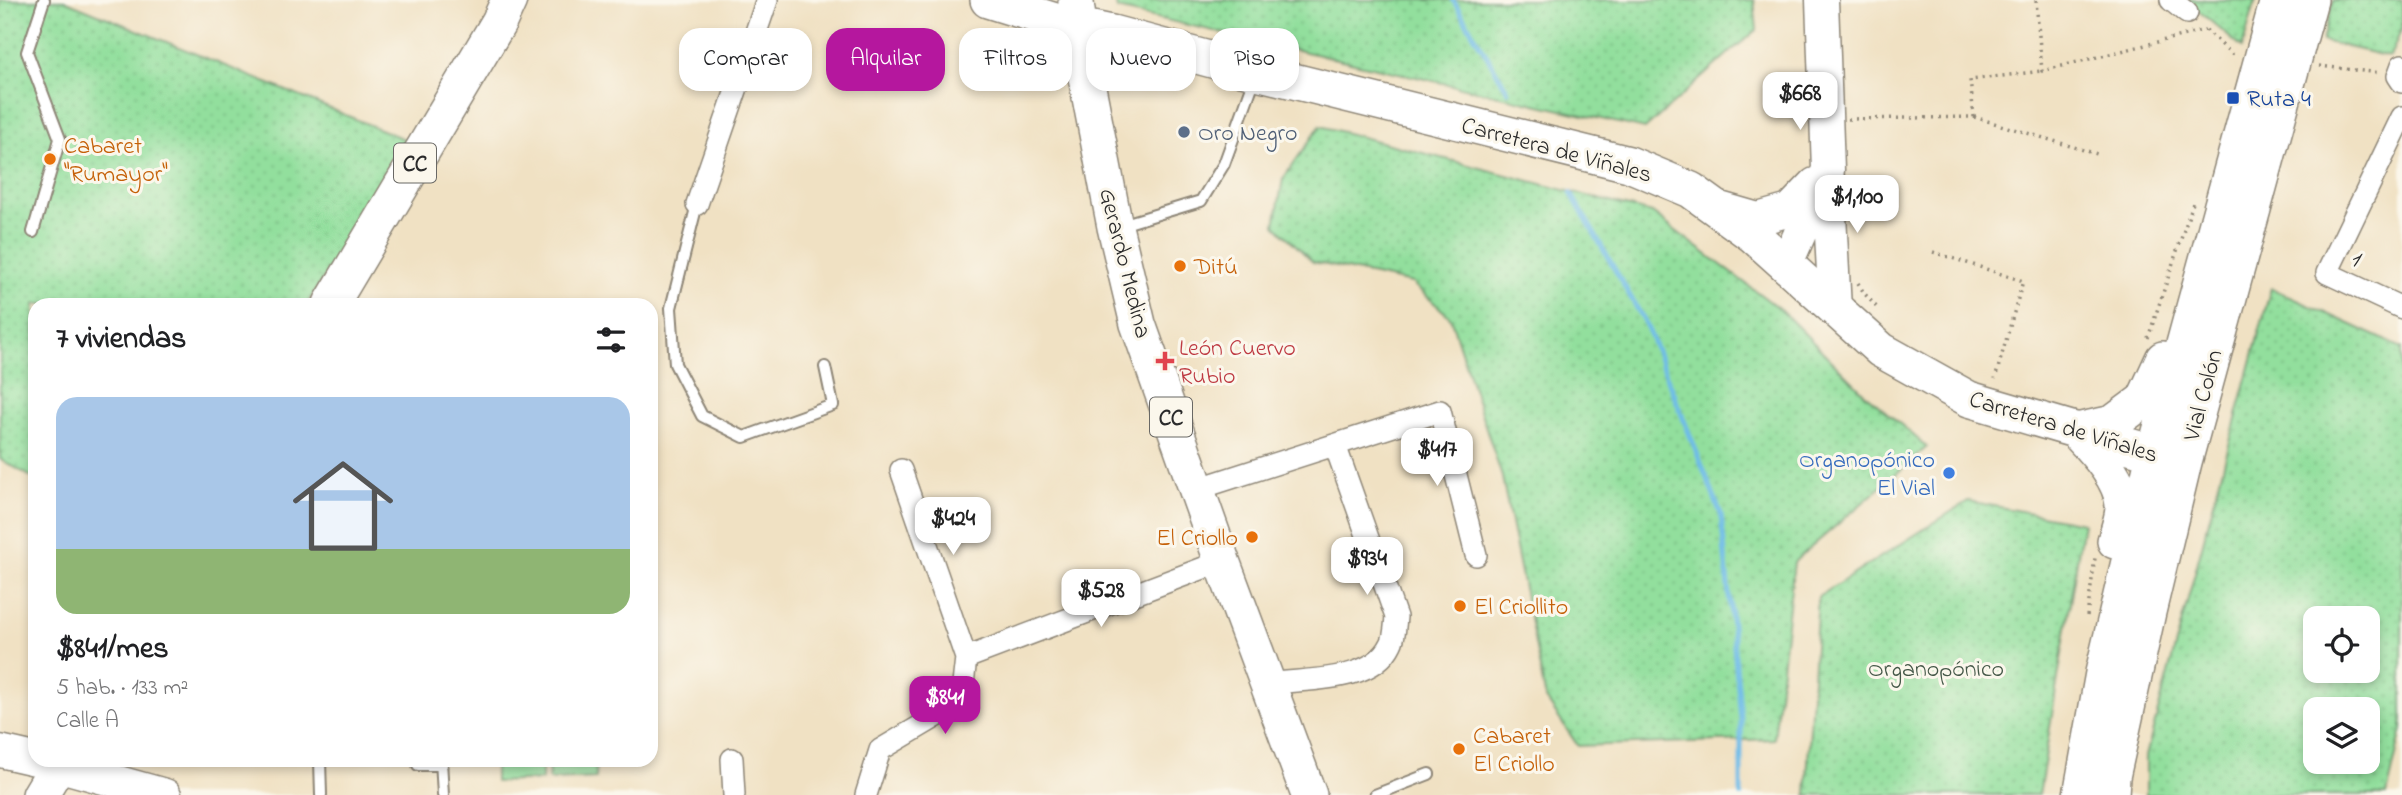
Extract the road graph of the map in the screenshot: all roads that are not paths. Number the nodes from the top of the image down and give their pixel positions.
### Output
1 (44, 0) edge
2 (767, 0) edge
3 (988, 0) edge
4 (1822, 0) edge
5 (2278, 0) edge
6 (2310, 0) edge
7 (503, 7) edge
8 (1078, 13) edge
9 (1210, 57) edge
10 (1299, 82) edge
11 (1250, 91) edge
12 (2402, 117) edge
13 (1828, 170) junction
14 (2209, 196) junction
15 (697, 204) joint
16 (1712, 206) junction
17 (1115, 227) junction
18 (33, 232) dead end
19 (1786, 265) junction
20 (334, 298) edge
21 (2402, 308) edge
22 (1835, 309) junction
23 (825, 368) dead end
24 (2076, 431) junction
25 (1335, 445) junction
26 (2169, 458) junction
27 (901, 470) dead end
28 (1197, 489) junction
29 (1476, 555) dead end
30 (1222, 561) junction
31 (966, 658) junction
32 (2103, 673) junction
33 (1268, 684) junction
34 (0, 751) edge
35 (28, 756) edge
36 (732, 759) dead end
37 (46, 767) edge
38 (71, 767) edge
39 (320, 767) edge
40 (441, 767) edge
41 (1429, 774) dead end
42 (40, 795) edge
43 (164, 795) edge
44 (321, 795) edge
45 (443, 795) edge
46 (734, 795) edge
47 (866, 795) edge
48 (1309, 795) edge
49 (1375, 795) edge
50 (2081, 795) edge
51 (2110, 795) edge

1 - 18 lane
2 - 15 street
3 - 8 main road, Carretera de Viñales
4 - 13 street
5 - 14 main road, Vial Colón
6 - 26 main road, Vial Colón
7 - 20 main road, CC
8 - 9 main road, Carretera de Viñales
8 - 17 main road, Gerardo Medina / CC
10 - 16 main road, Carretera de Viñales
11 - 17 lane
12 - 21 street, 1
13 - 16 street
13 - 19 street
13 - 22 street
14 - 24 main road
14 - 26 main road, Vial Colón
15 - 23 lane
16 - 19 main road, Carretera de Viñales
17 - 28 main road, Gerardo Medina / CC
19 - 22 main road, Carretera de Viñales
22 - 24 main road, Carretera de Viñales
24 - 26 main road, Carretera de Viñales
24 - 32 main road
25 - 28 street
25 - 29 street
25 - 33 street
26 - 32 main road, Vial Colón
26 - 51 main road, Vial Colón
27 - 31 street
28 - 30 main road, Gerardo Medina / CC
30 - 31 street
30 - 33 main road, Gerardo Medina / CC
31 - 47 street
32 - 50 main road, Vial Colón
33 - 48 main road, Gerardo Medina / CC
34 - 35 street
36 - 46 street
37 - 42 main road
38 - 43 street
39 - 44 lane
40 - 45 lane
41 - 49 lane

